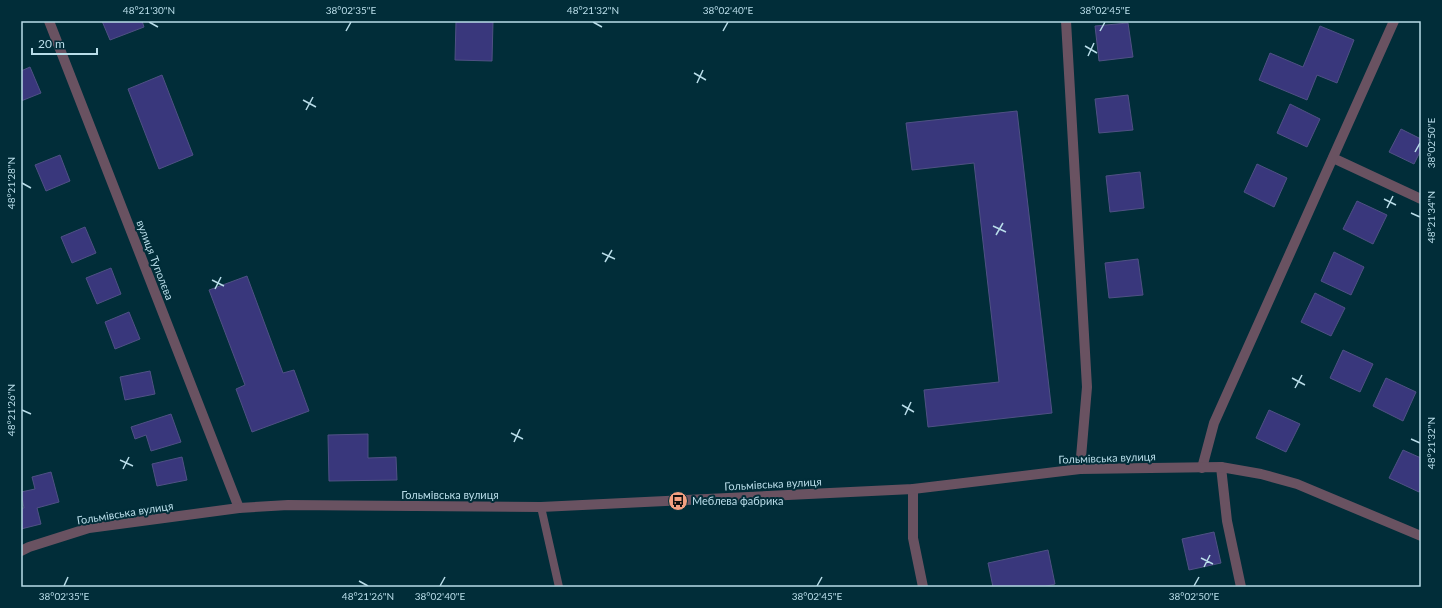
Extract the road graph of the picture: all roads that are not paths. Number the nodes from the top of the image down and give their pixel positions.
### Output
1 (49, 21) edge
2 (1066, 21) edge
3 (1394, 21) edge
4 (1333, 158) junction
5 (1421, 199) edge
6 (1202, 468) junction
7 (1221, 468) junction
8 (1080, 469) junction
9 (913, 490) junction
10 (541, 507) junction
11 (238, 508) junction
12 (1421, 536) edge
13 (21, 551) edge
14 (559, 587) edge
15 (923, 587) edge
16 (1242, 587) edge

1 - 11 street, вулиця Туполєва
2 - 8 street
3 - 4 street
4 - 5 street
4 - 6 street
6 - 7 street, Гольмівська вулиця
6 - 8 street, Гольмівська вулиця
7 - 12 street, Гольмівська вулиця
7 - 16 street
8 - 9 street, Гольмівська вулиця
9 - 10 street, Гольмівська вулиця
9 - 15 street
10 - 11 street, Гольмівська вулиця
10 - 14 lane
11 - 13 street, Гольмівська вулиця

